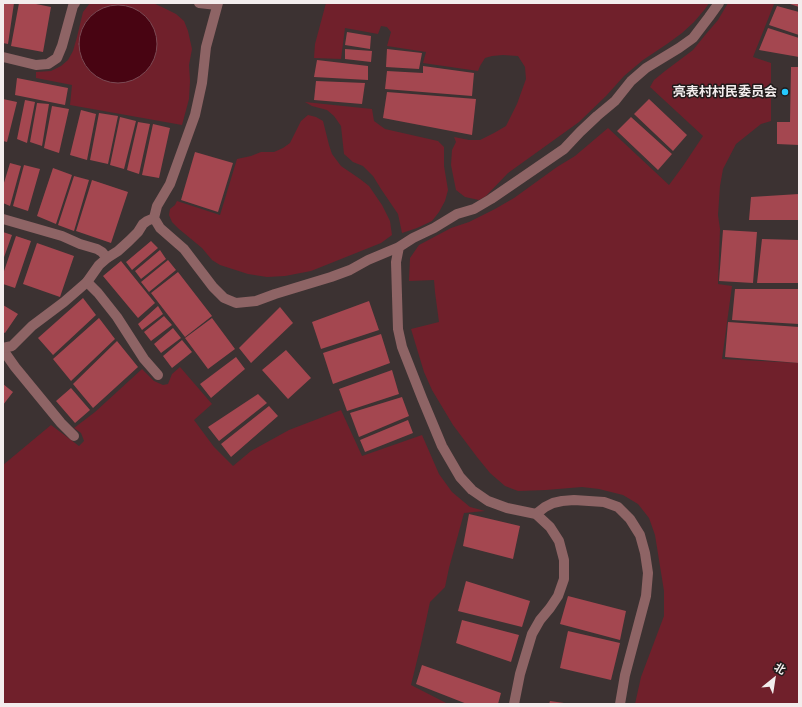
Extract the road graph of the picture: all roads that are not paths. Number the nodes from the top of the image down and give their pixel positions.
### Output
1 (75, 3) edge
2 (199, 3) edge
3 (719, 3) edge
4 (218, 4) edge
5 (3, 57) edge
6 (154, 218) junction
7 (3, 219) edge
8 (400, 246) junction
9 (107, 258) junction
10 (87, 282) junction
11 (3, 349) edge
12 (158, 375) dead end
13 (74, 436) dead end
14 (536, 514) junction
15 (514, 704) edge
16 (620, 704) edge

1 - 5 street
2 - 4 street
3 - 8 street
4 - 6 street
6 - 8 street
6 - 9 street
7 - 9 street
8 - 14 street
9 - 10 street
10 - 11 street
10 - 12 street
11 - 13 street
14 - 15 street
14 - 16 street

